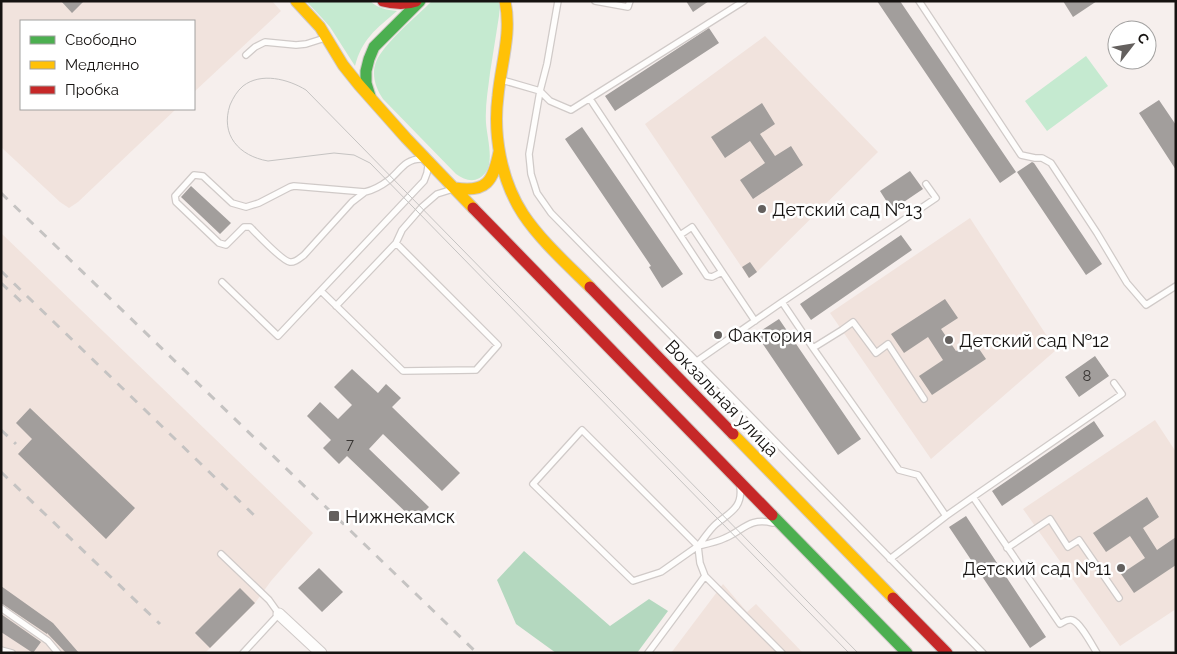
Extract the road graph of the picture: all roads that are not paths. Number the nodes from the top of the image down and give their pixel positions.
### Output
1 (296, 1) edge
2 (383, 1) edge
3 (418, 1) edge
4 (505, 1) edge
5 (515, 1) edge
6 (558, 1) edge
7 (595, 1) edge
8 (630, 1) edge
9 (744, 1) edge
10 (919, 1) edge
11 (508, 31) junction
12 (327, 38) junction
13 (246, 55) dead end
14 (500, 79) junction
15 (540, 90) junction
16 (590, 99) junction
17 (373, 102) junction
18 (500, 150) junction
19 (410, 156) dead end
20 (428, 160) junction
21 (404, 164) junction
22 (926, 184) dead end
23 (455, 188) junction
24 (365, 192) junction
25 (680, 235) junction
26 (396, 243) junction
27 (722, 272) junction
28 (222, 282) dead end
29 (1176, 286) edge
30 (321, 291) junction
31 (782, 302) junction
32 (336, 306) junction
33 (755, 321) junction
34 (813, 348) junction
35 (697, 361) junction
36 (1114, 383) dead end
37 (924, 399) dead end
38 (739, 481) junction
39 (973, 497) junction
40 (946, 516) junction
41 (782, 525) junction
42 (698, 546) junction
43 (1007, 548) junction
44 (222, 554) dead end
45 (890, 559) junction
46 (705, 576) junction
47 (1119, 598) dead end
48 (1, 608) edge
49 (279, 614) junction
50 (1, 650) edge
51 (12, 653) edge
52 (58, 653) edge
53 (243, 653) edge
54 (321, 653) edge
55 (648, 653) edge
56 (782, 653) edge
57 (907, 653) edge
58 (947, 653) edge
59 (982, 653) edge
60 (1097, 653) edge

1 - 12 main road
2 - 3 main road
3 - 17 main road
4 - 11 main road, Вокзальная улица
5 - 11 main road
6 - 15 lane
7 - 8 lane
9 - 16 lane
10 - 29 lane
11 - 14 main road, Вокзальная улица
12 - 13 lane
12 - 17 main road
14 - 15 lane
14 - 18 main road, Вокзальная улица
15 - 16 lane
15 - 35 lane
16 - 25 lane
17 - 20 main road
18 - 23 main road, Вокзальная улица
18 - 58 main road, Вокзальная улица
19 - 21 lane
20 - 21 lane
20 - 23 main road
20 - 30 lane
21 - 24 lane
22 - 31 lane
23 - 26 lane
23 - 38 main road
24 - 24 lane
25 - 27 lane
25 - 27 lane
26 - 32 lane
26 - 32 lane
27 - 33 lane
28 - 30 lane
30 - 32 lane
31 - 33 lane
31 - 34 lane
33 - 35 lane
34 - 37 lane
34 - 40 lane
35 - 45 lane
36 - 39 lane
38 - 41 main road
38 - 42 lane
39 - 40 lane
39 - 43 lane
40 - 45 lane
41 - 42 lane
41 - 57 main road
42 - 42 lane
42 - 46 lane
43 - 47 lane
43 - 60 lane
44 - 49 lane
45 - 59 lane
46 - 55 lane
46 - 56 lane
48 - 52 lane
49 - 53 lane
49 - 54 street
50 - 51 lane

